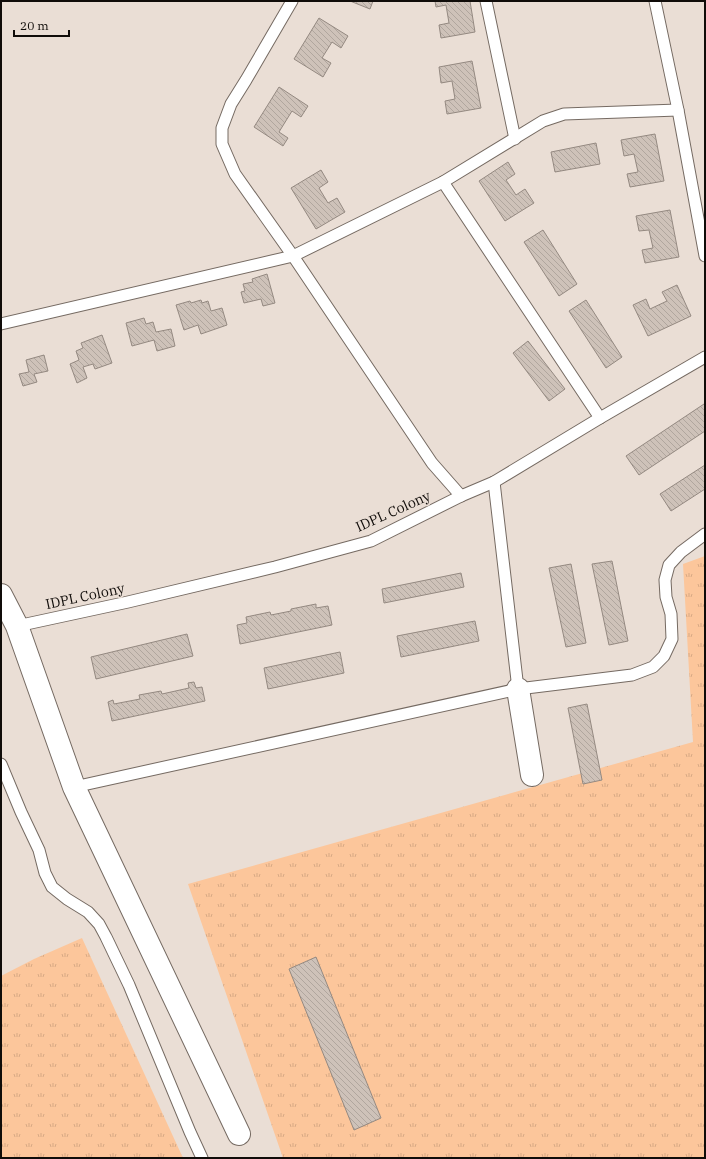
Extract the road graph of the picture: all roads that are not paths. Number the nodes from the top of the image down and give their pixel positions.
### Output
1 (292, 1) edge
2 (486, 1) edge
3 (654, 1) edge
4 (678, 110) junction
5 (515, 139) junction
6 (443, 182) junction
7 (293, 256) junction
8 (705, 256) edge
9 (1, 324) edge
10 (705, 357) edge
11 (600, 418) junction
12 (494, 482) junction
13 (461, 496) junction
14 (705, 534) edge
15 (1, 595) edge
16 (16, 626) junction
17 (518, 689) junction
18 (1, 764) edge
19 (532, 775) dead end
20 (74, 787) junction
21 (239, 1134) dead end
22 (202, 1158) edge

1 - 7 lane
2 - 5 lane
3 - 4 lane
4 - 5 lane
4 - 8 lane
5 - 6 lane
6 - 7 lane
6 - 11 lane
7 - 9 lane
7 - 13 lane
10 - 11 lane, IDPL Colony
11 - 12 lane, IDPL Colony
12 - 13 lane, IDPL Colony
12 - 17 lane
13 - 16 lane, IDPL Colony
14 - 17 lane
15 - 16 street
16 - 20 street
17 - 19 street
17 - 20 lane
18 - 22 lane
20 - 21 street

